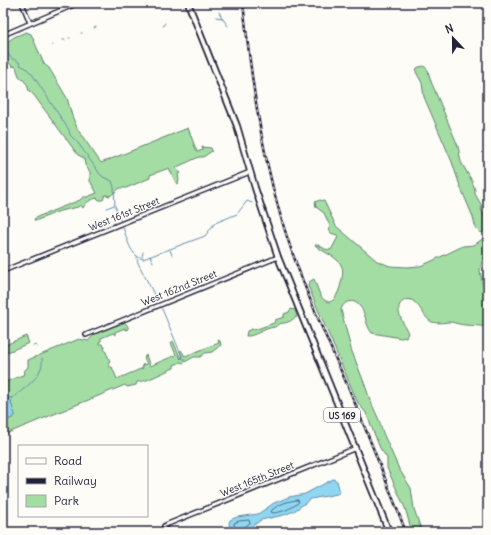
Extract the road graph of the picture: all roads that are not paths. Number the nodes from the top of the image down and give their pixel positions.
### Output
1 (22, 3) edge
2 (78, 3) edge
3 (188, 3) edge
4 (30, 23) junction
5 (3, 35) edge
6 (250, 172) junction
7 (278, 257) junction
8 (3, 271) edge
9 (86, 335) dead end
10 (356, 448) junction
11 (164, 532) edge
12 (390, 532) edge

1 - 4 street
2 - 4 street
3 - 6 highway, US 169
4 - 5 street
6 - 7 highway, US 169
6 - 8 street, West 161st Street
7 - 9 street, West 162nd Street
7 - 10 highway, US 169
10 - 11 street, West 165th Street
10 - 12 highway, US 169

